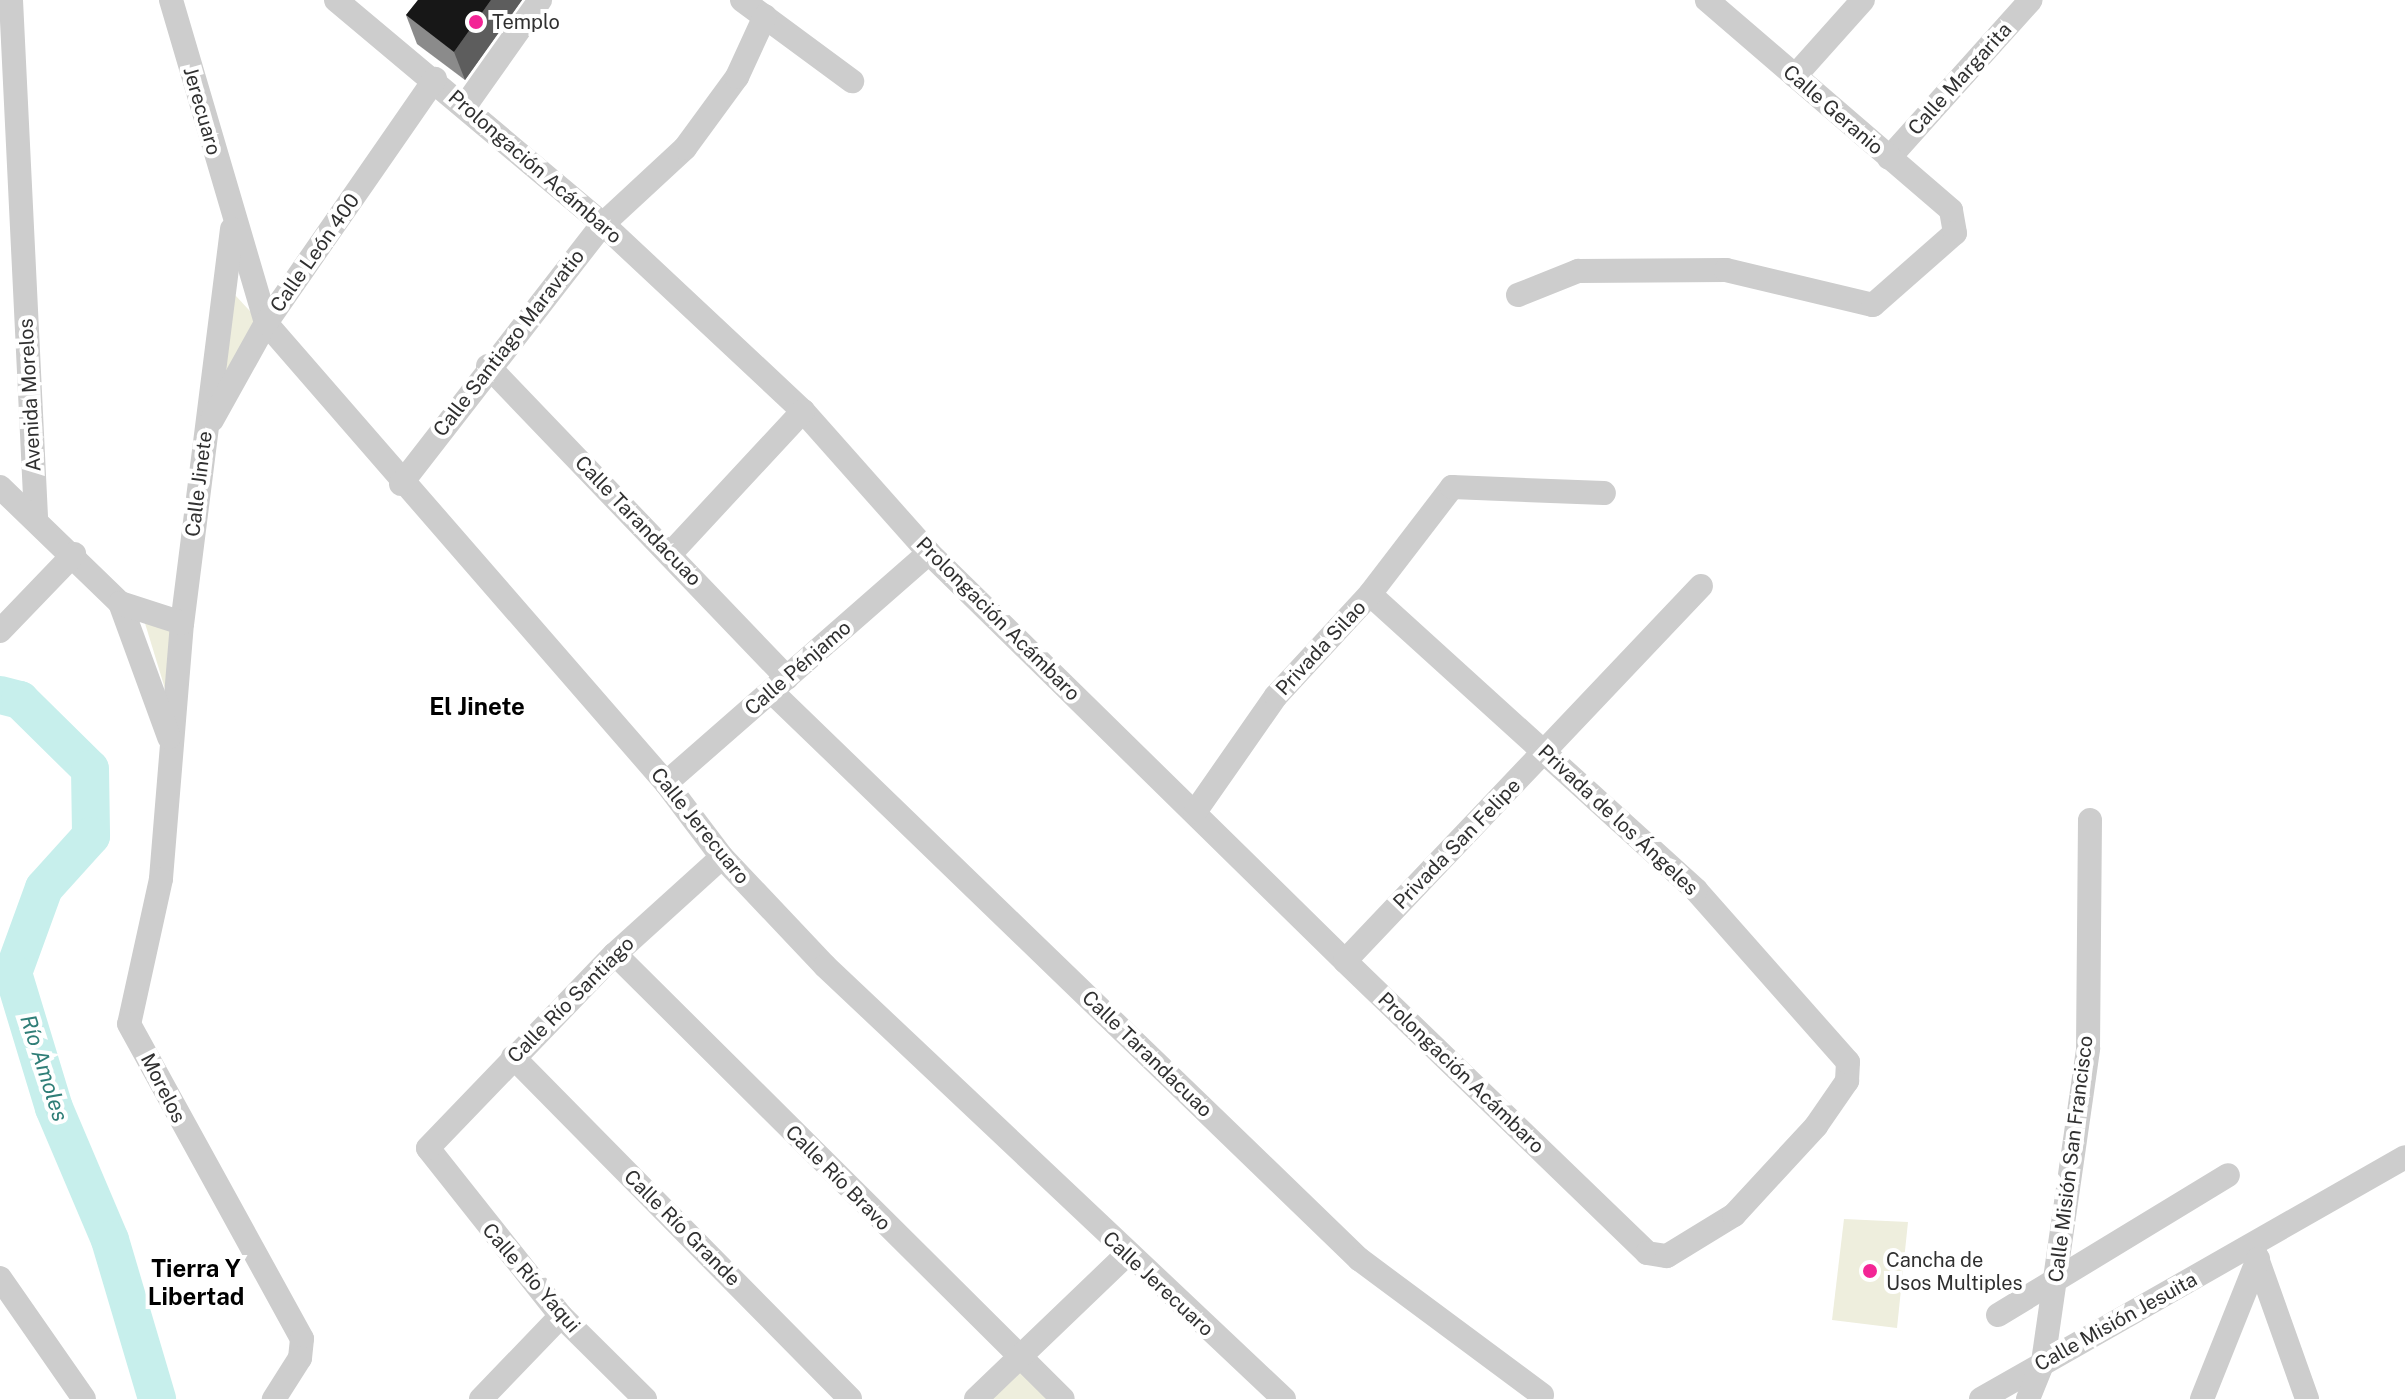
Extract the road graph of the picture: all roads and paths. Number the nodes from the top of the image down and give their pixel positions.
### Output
1 (11, 0) edge
2 (171, 0) edge
3 (336, 0) edge
4 (540, 0) edge
5 (742, 0) edge
6 (1707, 0) edge
7 (1863, 0) edge
8 (2031, 0) edge
9 (765, 16) junction
10 (6, 57) edge
11 (1795, 76) junction
12 (435, 79) junction
13 (852, 81) dead end
14 (465, 106) junction
15 (1889, 158) junction
16 (233, 222) junction
17 (603, 224) junction
18 (1518, 295) dead end
19 (266, 323) junction
20 (488, 366) junction
21 (803, 411) junction
22 (205, 433) junction
23 (401, 484) junction
24 (0, 487) edge
25 (1604, 493) dead end
26 (36, 516) junction
27 (671, 553) junction
28 (929, 553) junction
29 (74, 554) junction
30 (1701, 586) dead end
31 (1370, 594) junction
32 (120, 603) junction
33 (182, 623) junction
34 (0, 631) edge
35 (779, 684) junction
36 (173, 747) junction
37 (1545, 751) junction
38 (666, 783) junction
39 (1195, 812) junction
40 (2090, 820) dead end
41 (722, 857) junction
42 (615, 954) junction
43 (1345, 961) junction
44 (513, 1057) junction
45 (428, 1148) joint
46 (2405, 1157) edge
47 (2228, 1175) dead end
48 (1647, 1253) joint
49 (2255, 1253) junction
50 (1126, 1255) junction
51 (2056, 1277) junction
52 (0, 1278) edge
53 (1998, 1315) dead end
54 (561, 1316) junction
55 (1017, 1357) junction
56 (2043, 1362) junction
57 (282, 1395) edge
58 (1542, 1395) dead end
59 (84, 1399) edge
60 (481, 1399) edge
61 (645, 1399) edge
62 (850, 1399) edge
63 (976, 1399) edge
64 (1063, 1399) edge
65 (1284, 1399) edge
66 (1981, 1399) edge
67 (2028, 1399) edge
68 (2202, 1399) edge
69 (2307, 1399) edge

1 - 10 street, Avenida Morelos
2 - 16 street, Jerecuaro
3 - 12 street, Prolongación Acámbaro
4 - 14 street
5 - 9 street
6 - 11 street, Calle Geranio
7 - 11 street
8 - 15 street, Calle Margarita
9 - 13 street
9 - 17 street, Calle Santiago Maravatio
10 - 26 street, Avenida Morelos
11 - 15 street, Calle Geranio
12 - 14 street, Prolongación Acámbaro
12 - 19 street, Calle León 400
14 - 17 street, Prolongación Acámbaro
15 - 18 street, Calle Geranio
16 - 19 street, Calle Jerecuaro
16 - 22 street, Calle Jinete
17 - 20 street, Calle Santiago Maravatio
17 - 21 street, Prolongación Acámbaro
19 - 22 street, Calle León 400
19 - 23 street, Calle Jerecuaro
20 - 23 street, Calle Santiago Maravatio
20 - 27 street, Calle Tarandacuao
21 - 27 street
21 - 28 street, Prolongación Acámbaro
22 - 33 street, Calle Jinete
23 - 38 street, Calle Jerecuaro
24 - 26 street
25 - 31 street, Privada Silao
26 - 29 street
27 - 35 street, Calle Tarandacuao
28 - 35 street, Calle Pénjamo
28 - 39 street, Prolongación Acámbaro
29 - 32 street
29 - 34 street
30 - 37 street, Privada San Felipe
31 - 37 street, Privada de los Ángeles
31 - 39 street, Privada Silao
32 - 33 street
32 - 36 street
33 - 36 street, Calle Jinete
35 - 38 street, Calle Pénjamo
35 - 58 street, Calle Tarandacuao
36 - 57 street, Morelos
37 - 43 street, Privada San Felipe
37 - 48 street, Privada de los Ángeles
38 - 41 street, Calle Jerecuaro
39 - 43 street, Prolongación Acámbaro
40 - 51 street, Calle Misión San Francisco
41 - 42 street, Calle Río Santiago
41 - 50 street, Calle Jerecuaro
42 - 44 street, Calle Río Santiago
42 - 55 street, Calle Río Bravo
43 - 48 street, Prolongación Acámbaro
44 - 45 street, Calle Río Santiago
44 - 62 street, Calle Río Grande
45 - 54 street, Calle Río Yaqui
46 - 49 street, Calle Misión Jesuita
47 - 51 street
49 - 56 street, Calle Misión Jesuita
49 - 68 street
49 - 69 street
50 - 55 street
50 - 65 street, Calle Jerecuaro
51 - 53 street
51 - 56 street, Calle Misión San Francisco
52 - 59 street
54 - 60 street
54 - 61 street, Calle Río Yaqui
55 - 63 street
55 - 64 street, Calle Río Bravo
56 - 66 street, Calle Misión Jesuita
56 - 67 street, Calle Misión San Francisco

